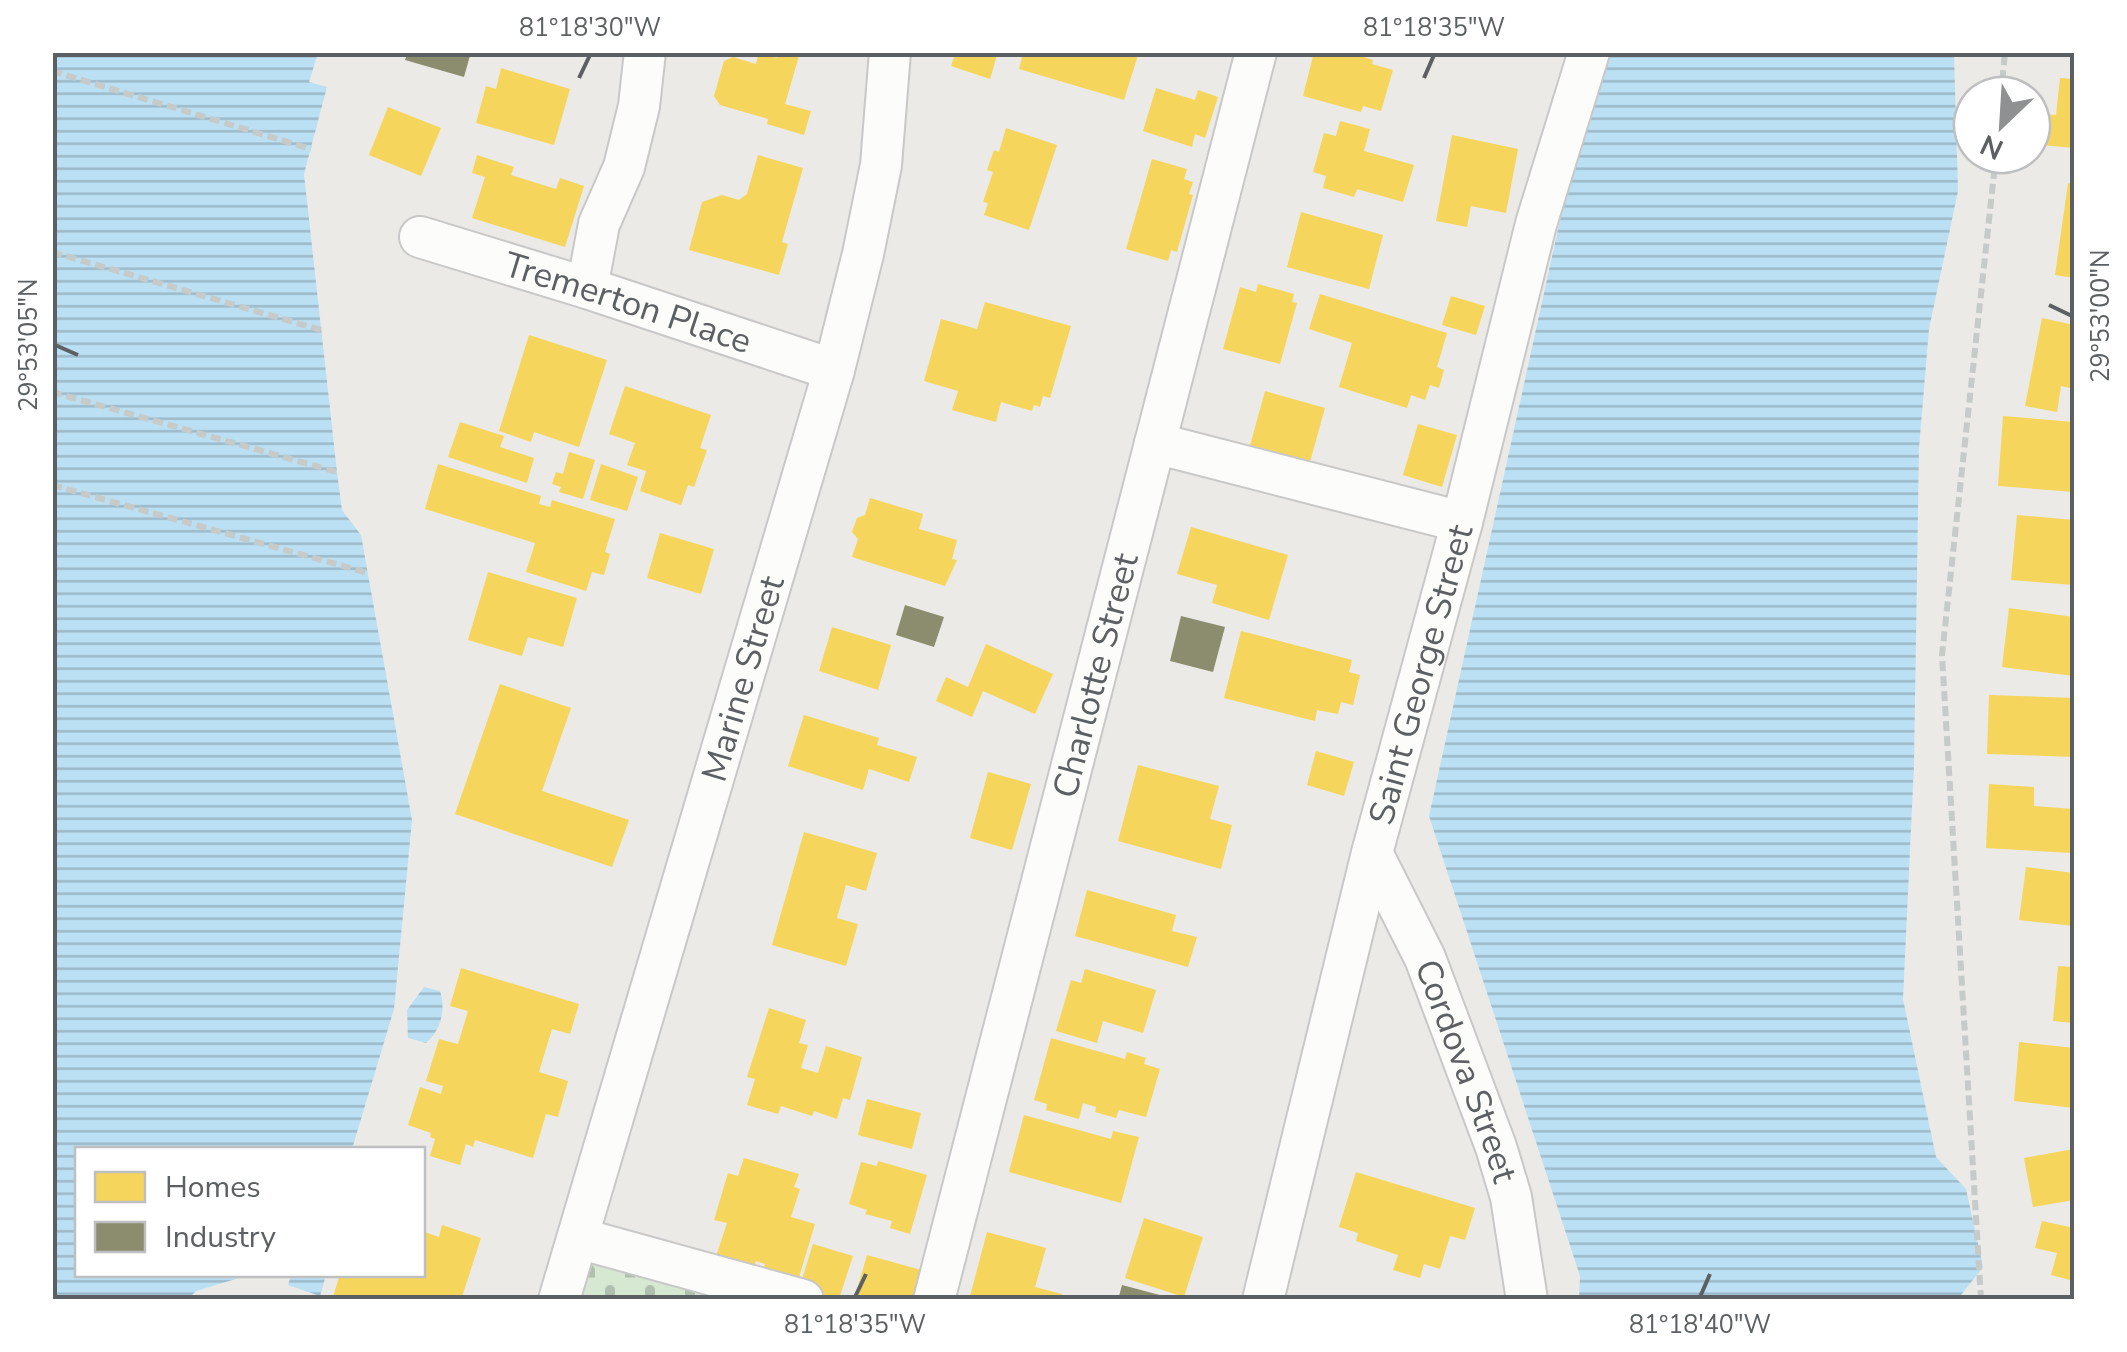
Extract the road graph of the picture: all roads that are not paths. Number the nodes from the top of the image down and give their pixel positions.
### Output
1 (645, 52) edge
2 (890, 52) edge
3 (1256, 52) edge
4 (1589, 52) edge
5 (420, 237) dead end
6 (587, 288) junction
7 (834, 370) junction
8 (1155, 443) junction
9 (1462, 522) junction
10 (1372, 853) junction
11 (578, 1238) junction
12 (559, 1300) edge
13 (803, 1300) edge
14 (934, 1300) edge
15 (1263, 1300) edge
16 (1528, 1300) edge

1 - 6 street
2 - 7 street, Marine Street
3 - 8 street, Charlotte Street
4 - 9 street, Saint George Street
5 - 6 street, Tremerton Place
6 - 7 street, Tremerton Place
7 - 11 street, Marine Street
8 - 9 street
8 - 14 street, Charlotte Street
9 - 10 street, Saint George Street
10 - 15 street, Saint George Street
10 - 16 street, Cordova Street
11 - 12 street, Marine Street
11 - 13 street

